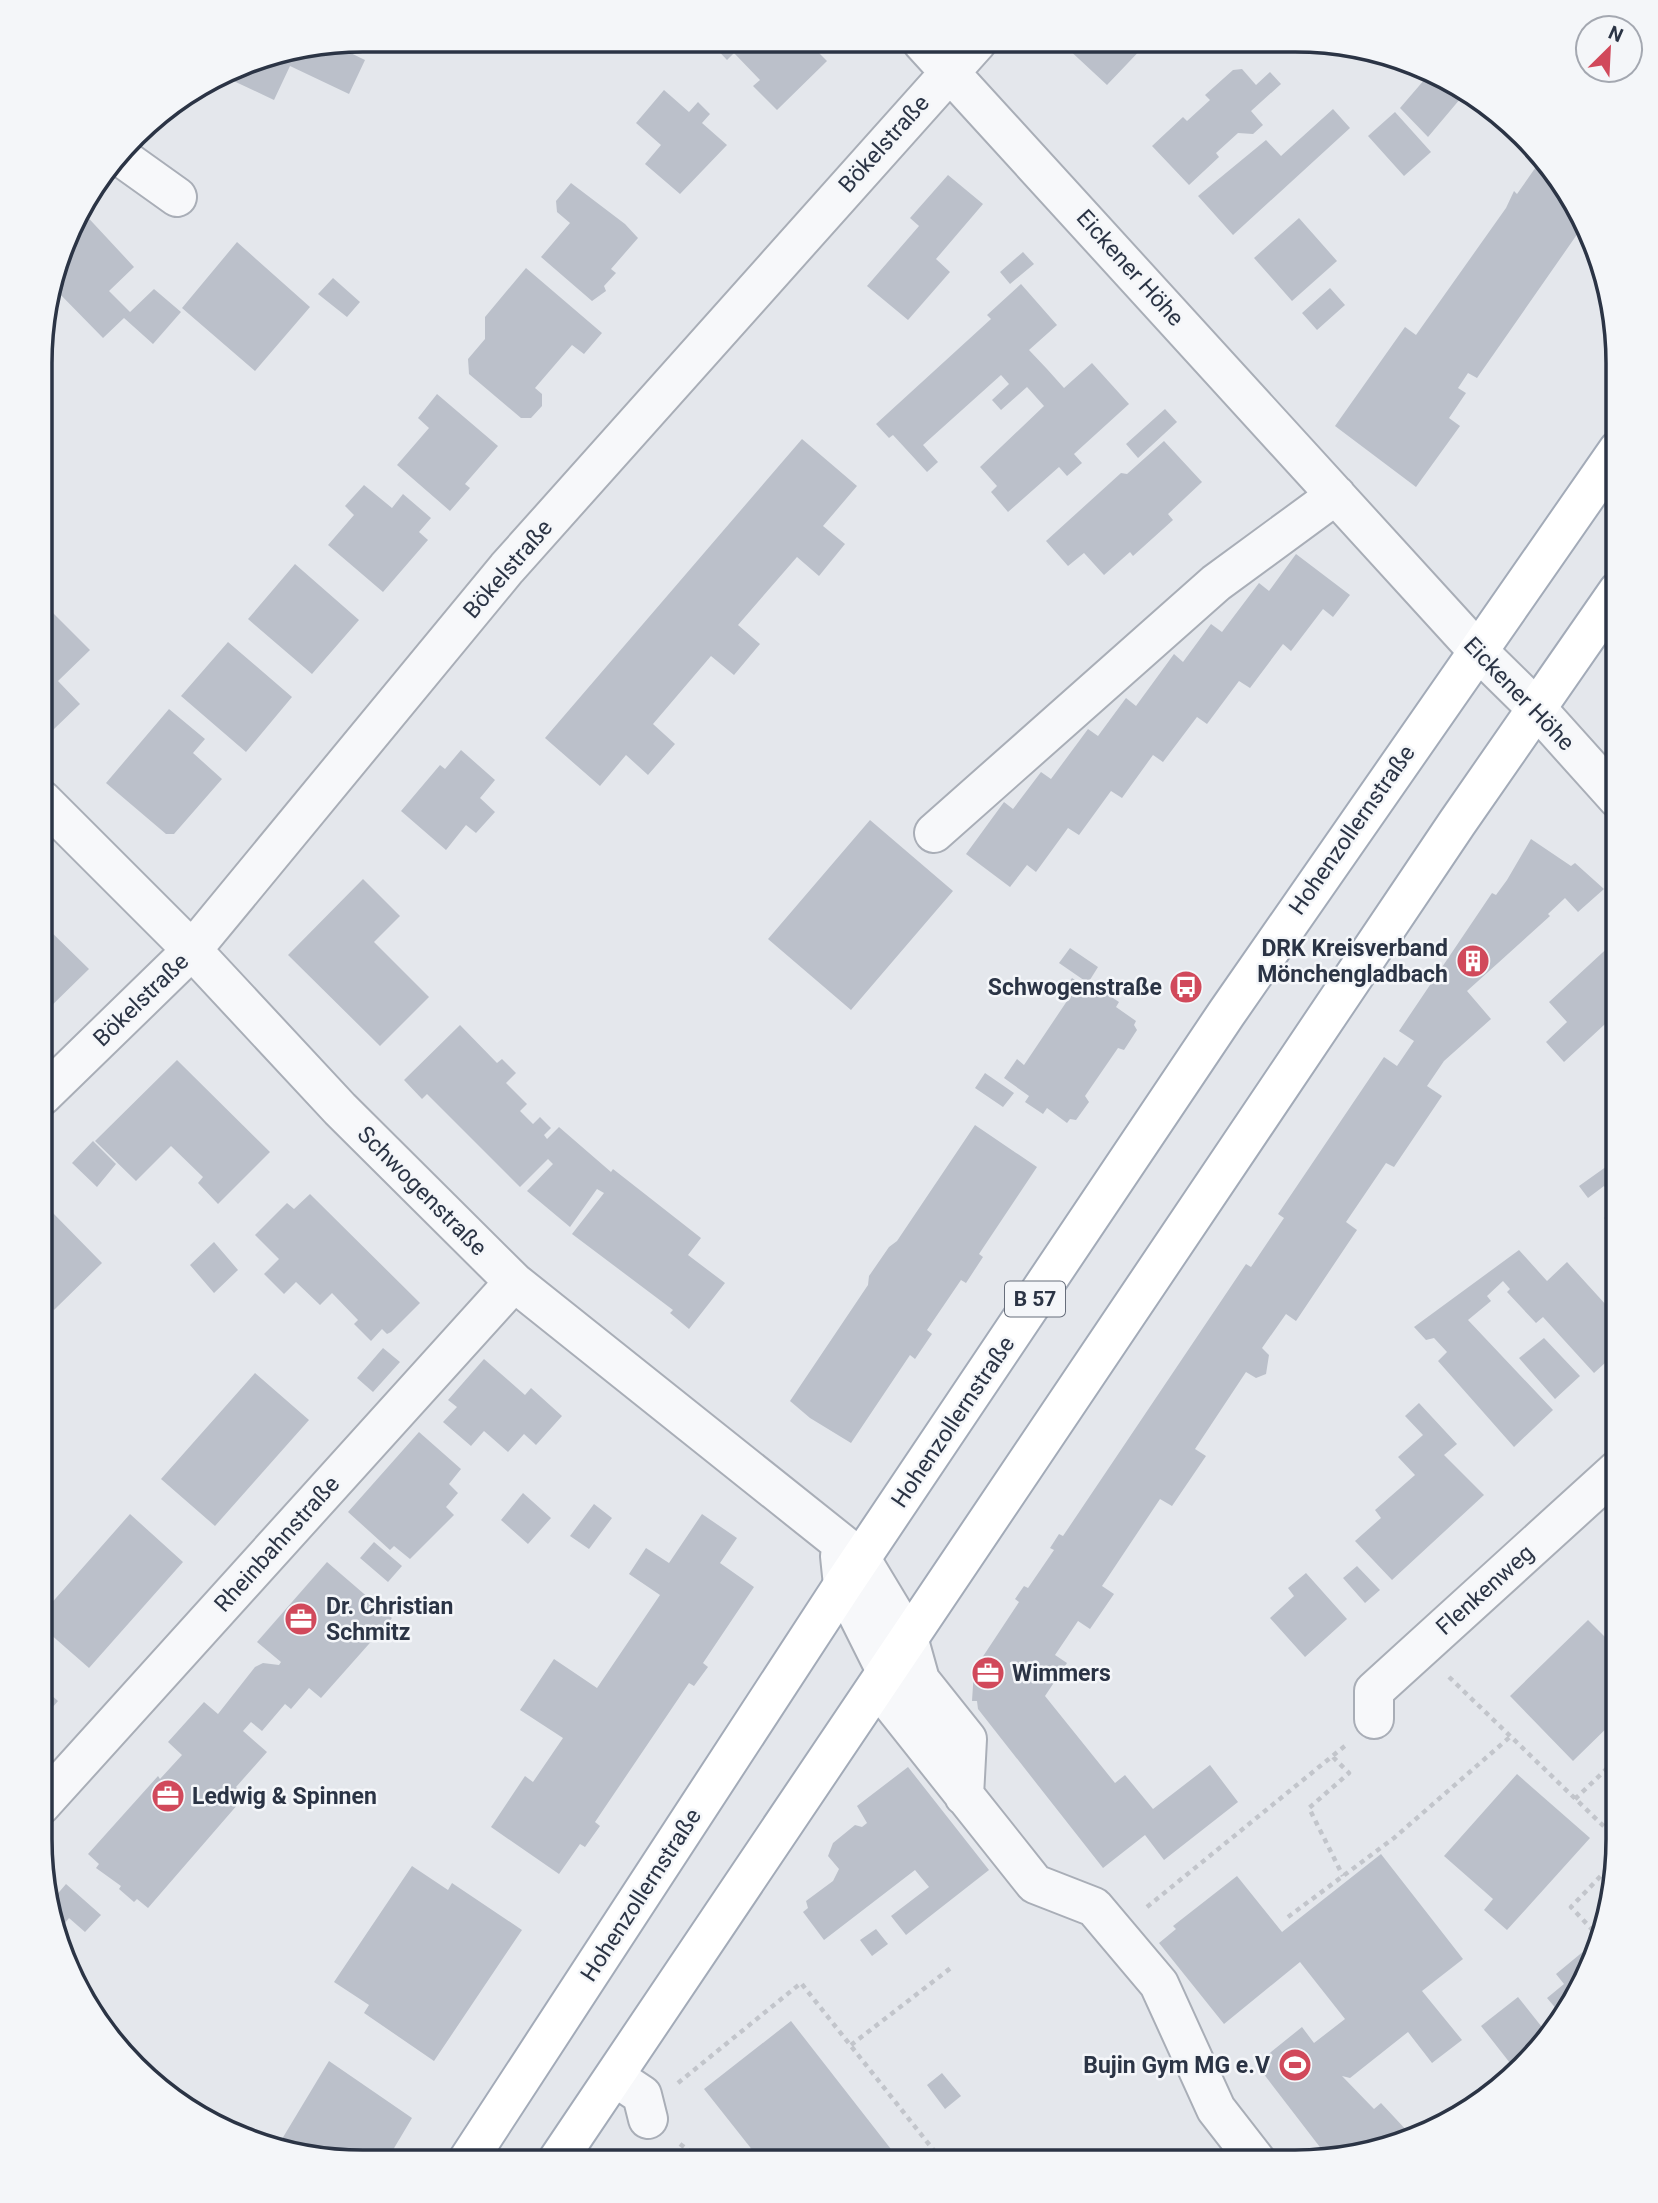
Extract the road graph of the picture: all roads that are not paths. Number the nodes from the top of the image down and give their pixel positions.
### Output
1 (932, 52) edge
2 (967, 52) edge
3 (950, 70) junction
4 (128, 161) edge
5 (177, 197) dead end
6 (1606, 467) edge
7 (1336, 495) junction
8 (1606, 610) edge
9 (1476, 649) junction
10 (1538, 710) junction
11 (1606, 786) edge
12 (52, 810) edge
13 (934, 833) dead end
14 (192, 950) junction
15 (52, 1086) edge
16 (513, 1282) junction
17 (1606, 1480) edge
18 (847, 1561) junction
19 (908, 1637) junction
20 (885, 1670) junction
21 (1374, 1719) road end
22 (52, 1793) edge
23 (964, 1796) junction
24 (615, 2077) junction
25 (648, 2119) dead end
26 (474, 2150) edge
27 (565, 2150) edge
28 (1248, 2150) edge

1 - 3 street, Eickener Höhe
2 - 3 street, Bökelstraße
3 - 7 street, Eickener Höhe
3 - 14 street, Bökelstraße
4 - 5 street
6 - 9 main road, Hohenzollernstraße / B 57
7 - 9 street, Eickener Höhe
7 - 13 street
8 - 10 main road
9 - 10 street, Eickener Höhe
9 - 18 main road, Hohenzollernstraße / B 57
10 - 11 street, Eickener Höhe
10 - 19 main road
12 - 14 street, Schwogenstraße
14 - 15 street, Bökelstraße
14 - 16 street, Schwogenstraße
16 - 18 street, Schwogenstraße
16 - 22 street, Rheinbahnstraße
17 - 21 street, Flenkenweg
18 - 19 street, Schwogenstraße
18 - 20 street, Schwogenstraße
18 - 26 main road, Hohenzollernstraße / B 57
19 - 20 main road
19 - 23 street, Schwogenstraße
20 - 23 street, Schwogenstraße
20 - 24 main road
23 - 28 street, Schwogenstraße
24 - 25 street
24 - 27 main road

